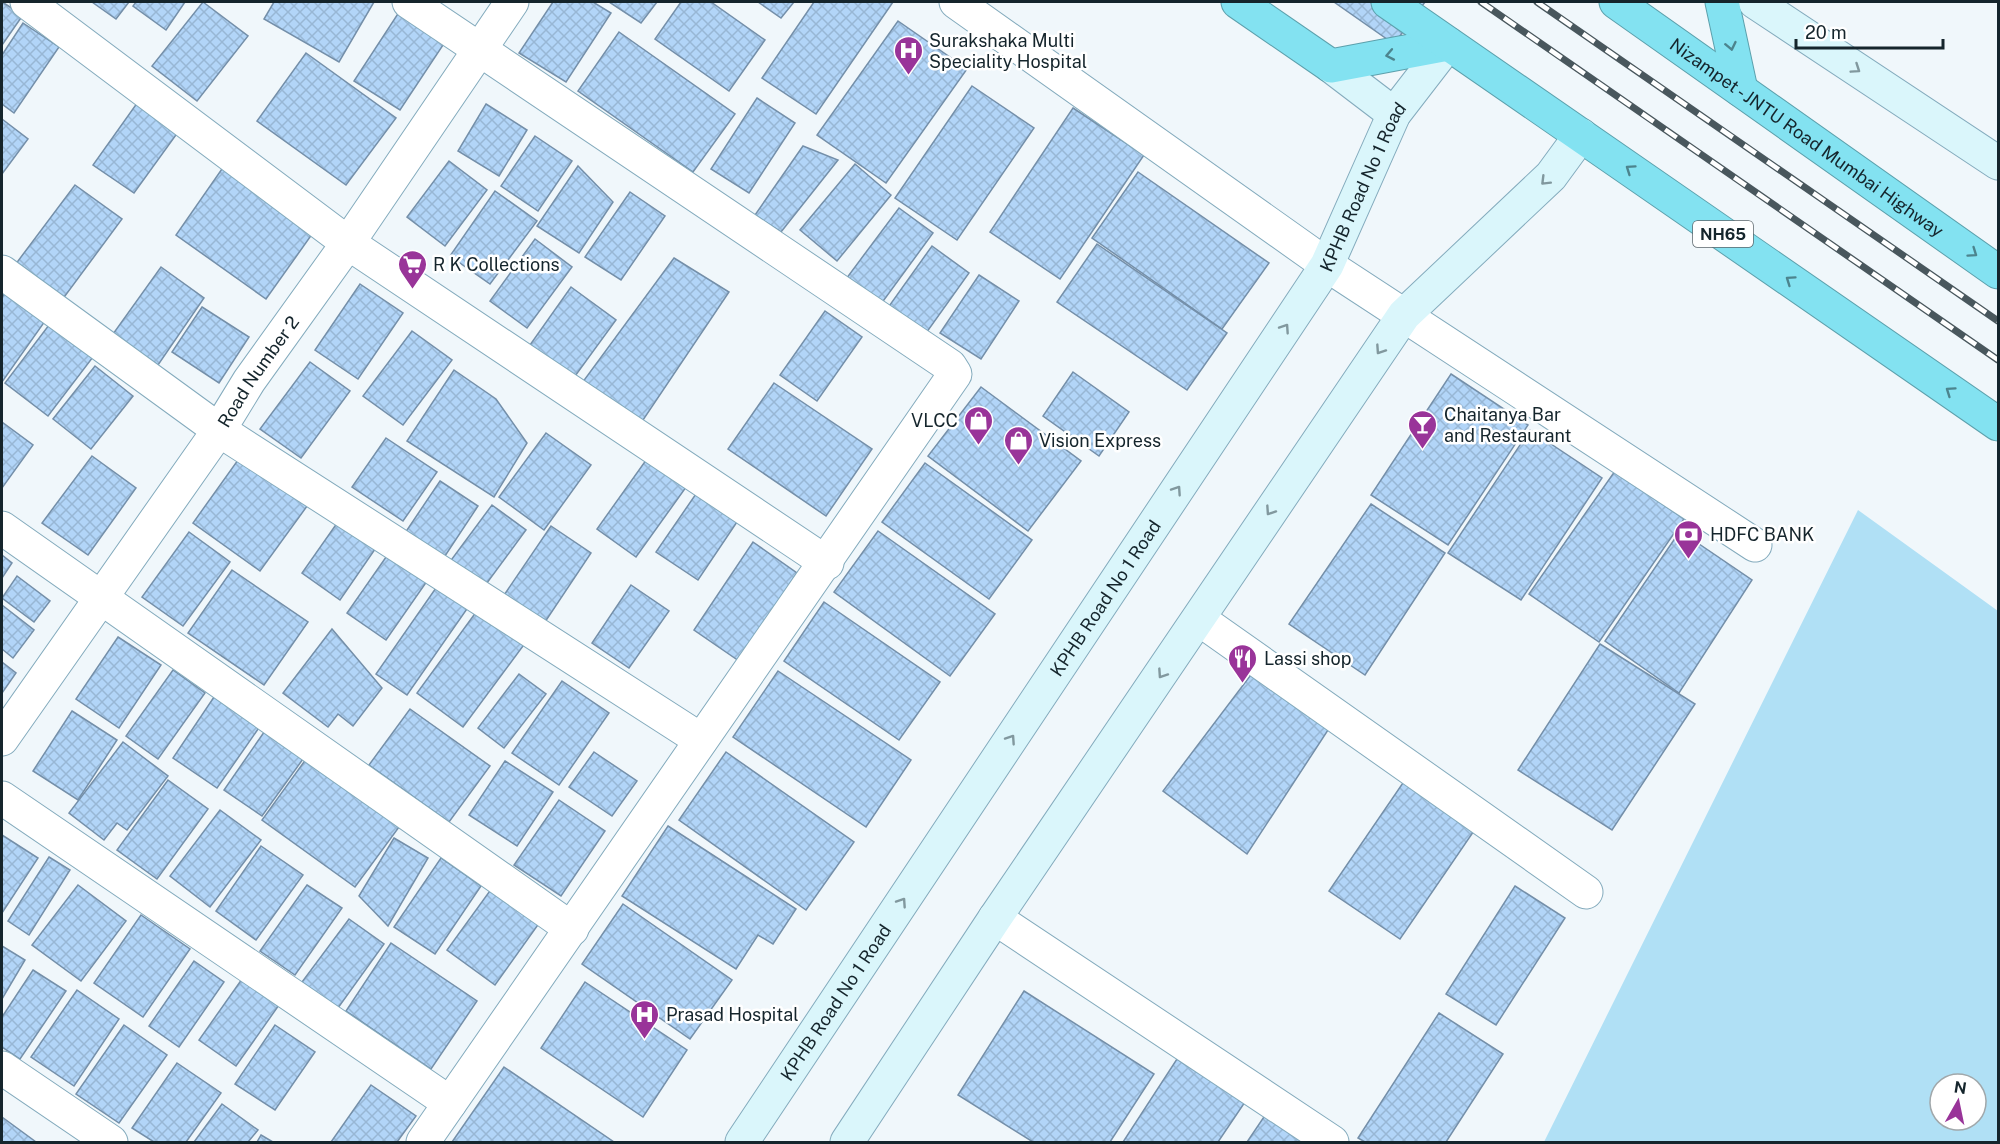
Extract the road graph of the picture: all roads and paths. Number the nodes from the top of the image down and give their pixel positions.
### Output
1 (27, 2) edge
2 (409, 2) edge
3 (513, 2) edge
4 (956, 2) edge
5 (1238, 2) edge
6 (1388, 2) edge
7 (1616, 2) edge
8 (1722, 2) edge
9 (1755, 2) edge
10 (1448, 44) junction
11 (479, 50) junction
12 (1331, 66) junction
13 (1741, 90) junction
14 (1394, 114) junction
15 (1581, 135) junction
16 (1998, 163) edge
17 (348, 243) junction
18 (1327, 265) junction
19 (2, 272) edge
20 (1998, 272) edge
21 (1404, 315) junction
22 (1998, 424) edge
23 (219, 430) junction
24 (2, 528) edge
25 (1755, 544) dead end
26 (827, 563) junction
27 (99, 597) junction
28 (1199, 619) junction
29 (2, 739) edge
30 (701, 740) junction
31 (2, 798) edge
32 (1586, 892) dead end
33 (995, 918) junction
34 (572, 929) junction
35 (2, 1068) edge
36 (450, 1104) junction
37 (111, 1143) edge
38 (423, 1143) edge
39 (742, 1143) edge
40 (847, 1143) edge
41 (1332, 1143) edge

1 - 17 street
2 - 11 street
3 - 11 street, Road Number 2
4 - 18 street
5 - 12 highway
6 - 10 highway, NH65
7 - 13 highway, Nizampet - JNTU Road Mumbai Highway
8 -> 13 highway
9 -> 16 main road
10 -> 12 highway
10 - 14 main road, KPHB Road No 1 Road
10 - 15 highway, NH65
11 - 17 street, Road Number 2
11 - 26 street
12 - 14 main road
13 -> 20 highway, Nizampet - JNTU Road Mumbai Highway
14 - 18 main road, KPHB Road No 1 Road
15 -> 21 main road
22 -> 15 highway, NH65
17 - 23 street, Road Number 2
17 - 26 street
18 - 21 street
39 -> 18 main road, KPHB Road No 1 Road
19 - 23 street
21 - 25 street
21 -> 28 main road
23 - 27 street, Road Number 2
23 - 30 street
24 - 27 street
26 - 30 street
27 - 29 street, Road Number 2
27 - 34 street
28 - 32 street
28 -> 33 main road
30 - 34 street
31 - 36 street
33 - 40 main road
33 - 41 street
34 - 36 street
35 - 37 street
36 - 38 street

